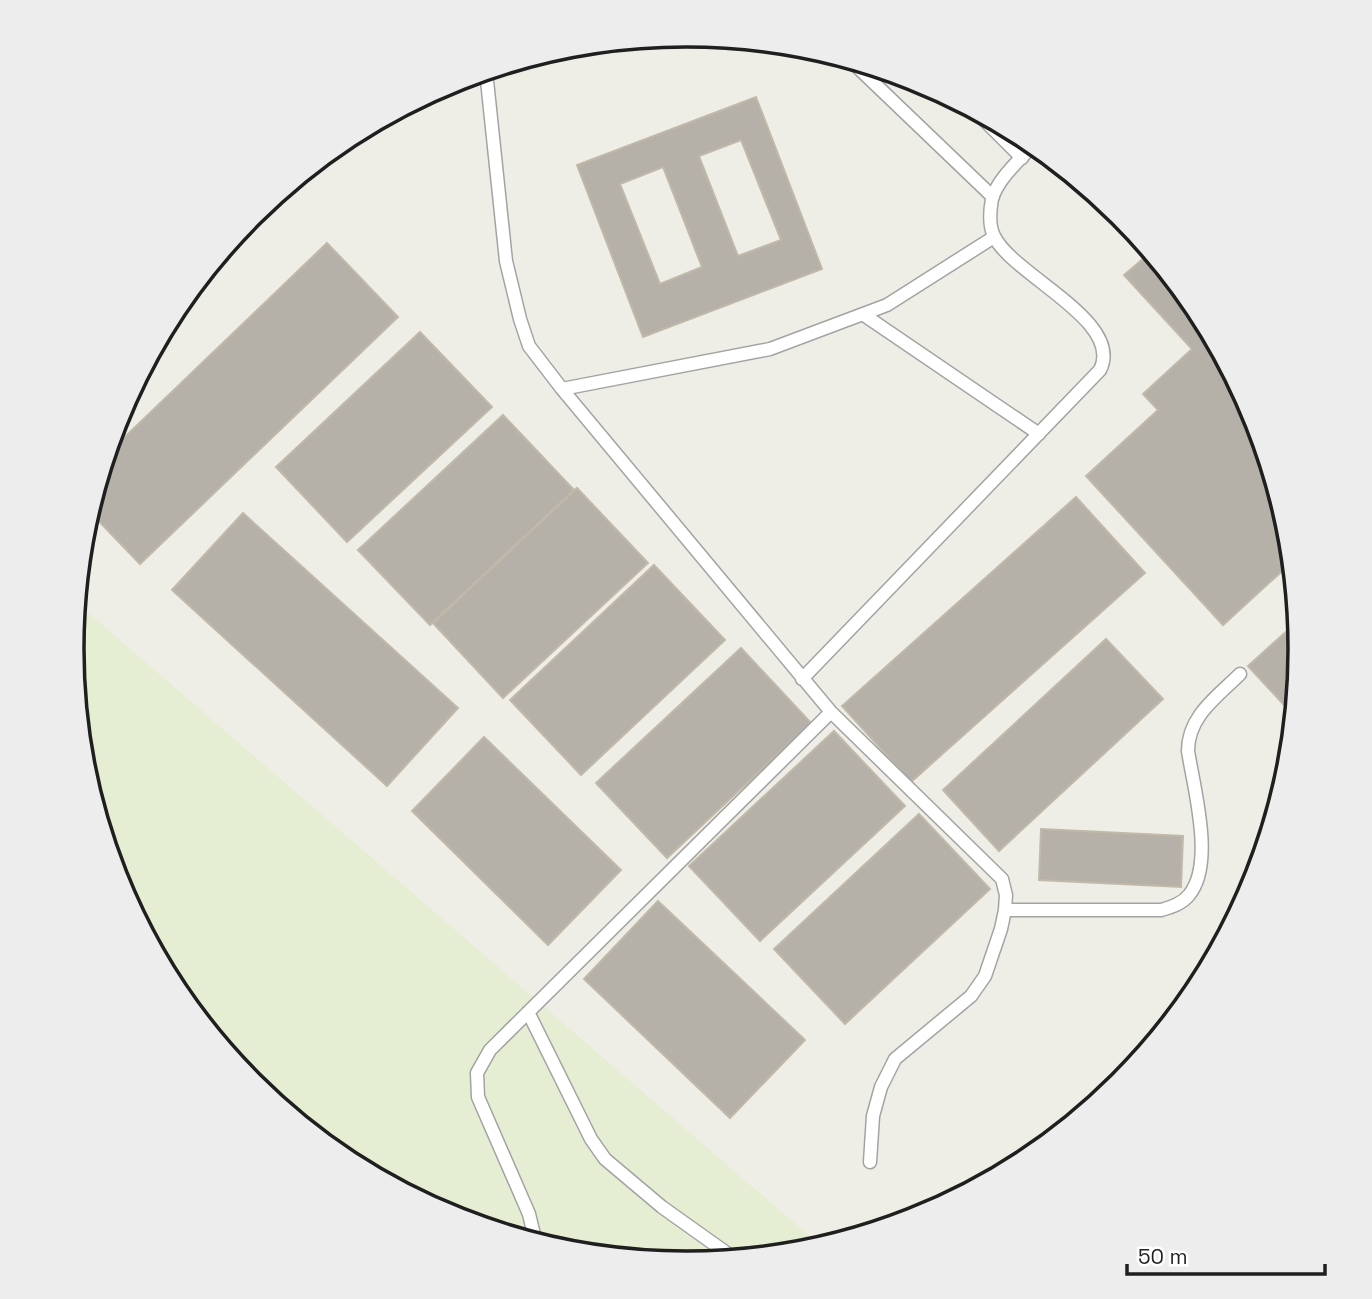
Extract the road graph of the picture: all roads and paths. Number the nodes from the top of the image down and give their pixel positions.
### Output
1 (865, 75) edge
2 (487, 81) edge
3 (1000, 136) edge
4 (1026, 153) edge
5 (1022, 158) junction
6 (993, 197) junction
7 (994, 237) junction
8 (864, 315) junction
9 (562, 389) junction
10 (1039, 434) junction
11 (1240, 674) dead end
12 (802, 679) junction
13 (831, 712) junction
14 (1005, 910) junction
15 (528, 1012) junction
16 (870, 1162) dead end
17 (533, 1232) edge
18 (723, 1250) edge

1 - 6 lane
2 - 9 lane
3 - 5 lane
4 - 5 lane
5 - 6 lane
6 - 7 lane
7 - 8 lane
7 - 10 lane
8 - 9 lane
8 - 10 lane
9 - 12 lane
10 - 12 lane
11 - 14 lane
12 - 13 lane
13 - 14 lane
13 - 15 lane
14 - 16 lane
15 - 17 lane
15 - 18 lane

